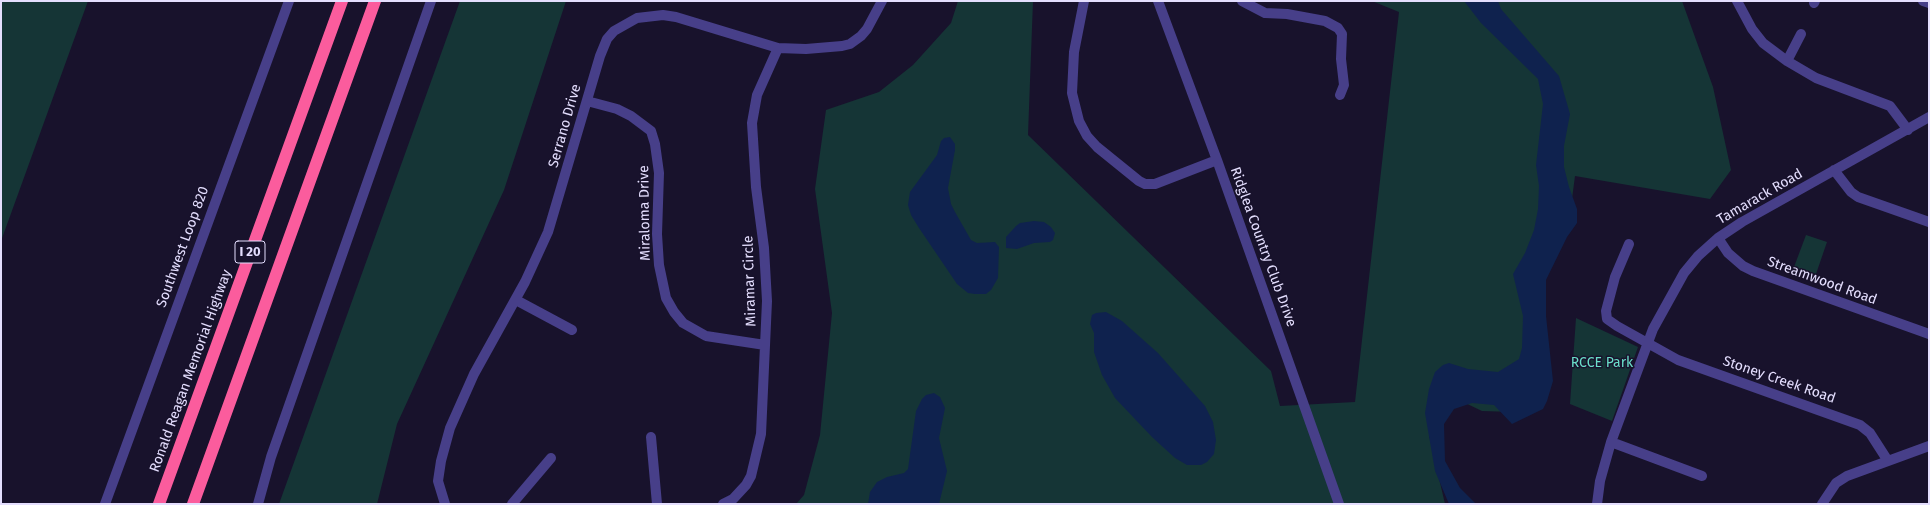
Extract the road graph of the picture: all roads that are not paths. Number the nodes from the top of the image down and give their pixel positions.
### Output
1 (289, 1) edge
2 (342, 1) edge
3 (375, 1) edge
4 (431, 1) edge
5 (882, 1) edge
6 (1084, 1) edge
7 (1158, 1) edge
8 (1242, 1) edge
9 (1737, 1) edge
10 (1923, 1) edge
11 (1929, 3) edge
12 (1800, 34) dead end
13 (778, 48) junction
14 (1787, 61) junction
15 (1340, 95) dead end
16 (587, 101) junction
17 (1929, 117) edge
18 (1908, 130) junction
19 (1217, 160) junction
20 (1834, 170) junction
21 (1929, 222) edge
22 (1718, 238) junction
23 (1629, 244) dead end
24 (516, 300) junction
25 (572, 330) dead end
26 (1929, 334) edge
27 (1647, 343) junction
28 (765, 345) junction
29 (651, 437) dead end
30 (1611, 442) junction
31 (1929, 446) edge
32 (551, 458) dead end
33 (1888, 461) junction
34 (1702, 476) dead end
35 (105, 504) edge
36 (159, 504) edge
37 (193, 504) edge
38 (258, 504) edge
39 (445, 504) edge
40 (512, 504) edge
41 (657, 504) edge
42 (723, 504) edge
43 (1339, 504) edge
44 (1597, 504) edge
45 (1822, 504) edge

1 - 35 street, Southwest Loop 820
2 - 36 highway, Ronald Reagan Memorial Highway / I 20
3 - 37 highway, I 20
4 - 38 street
5 - 13 street, Serrano Drive
6 - 19 street
7 - 19 street, Ridglea Country Club Drive
8 - 15 street
9 - 14 street
10 - 11 street
12 - 14 street
13 - 16 street, Serrano Drive
13 - 28 street, Miramar Circle
14 - 18 street
16 - 24 street, Serrano Drive
16 - 28 street, Miraloma Drive
17 - 18 street, Tamarack Road
18 - 20 street, Tamarack Road
19 - 43 street, Ridglea Country Club Drive
20 - 21 street
20 - 22 street, Tamarack Road
22 - 26 street, Streamwood Road
22 - 27 street, Tamarack Road
23 - 27 street, Stoney Creek Road
24 - 25 street
24 - 39 street, Serrano Drive
27 - 30 street, Tamarack Road
27 - 33 street, Stoney Creek Road
28 - 42 street, Miramar Circle
29 - 41 street
30 - 34 street
30 - 44 street, Tamarack Road
31 - 33 street
32 - 40 street
33 - 45 street

